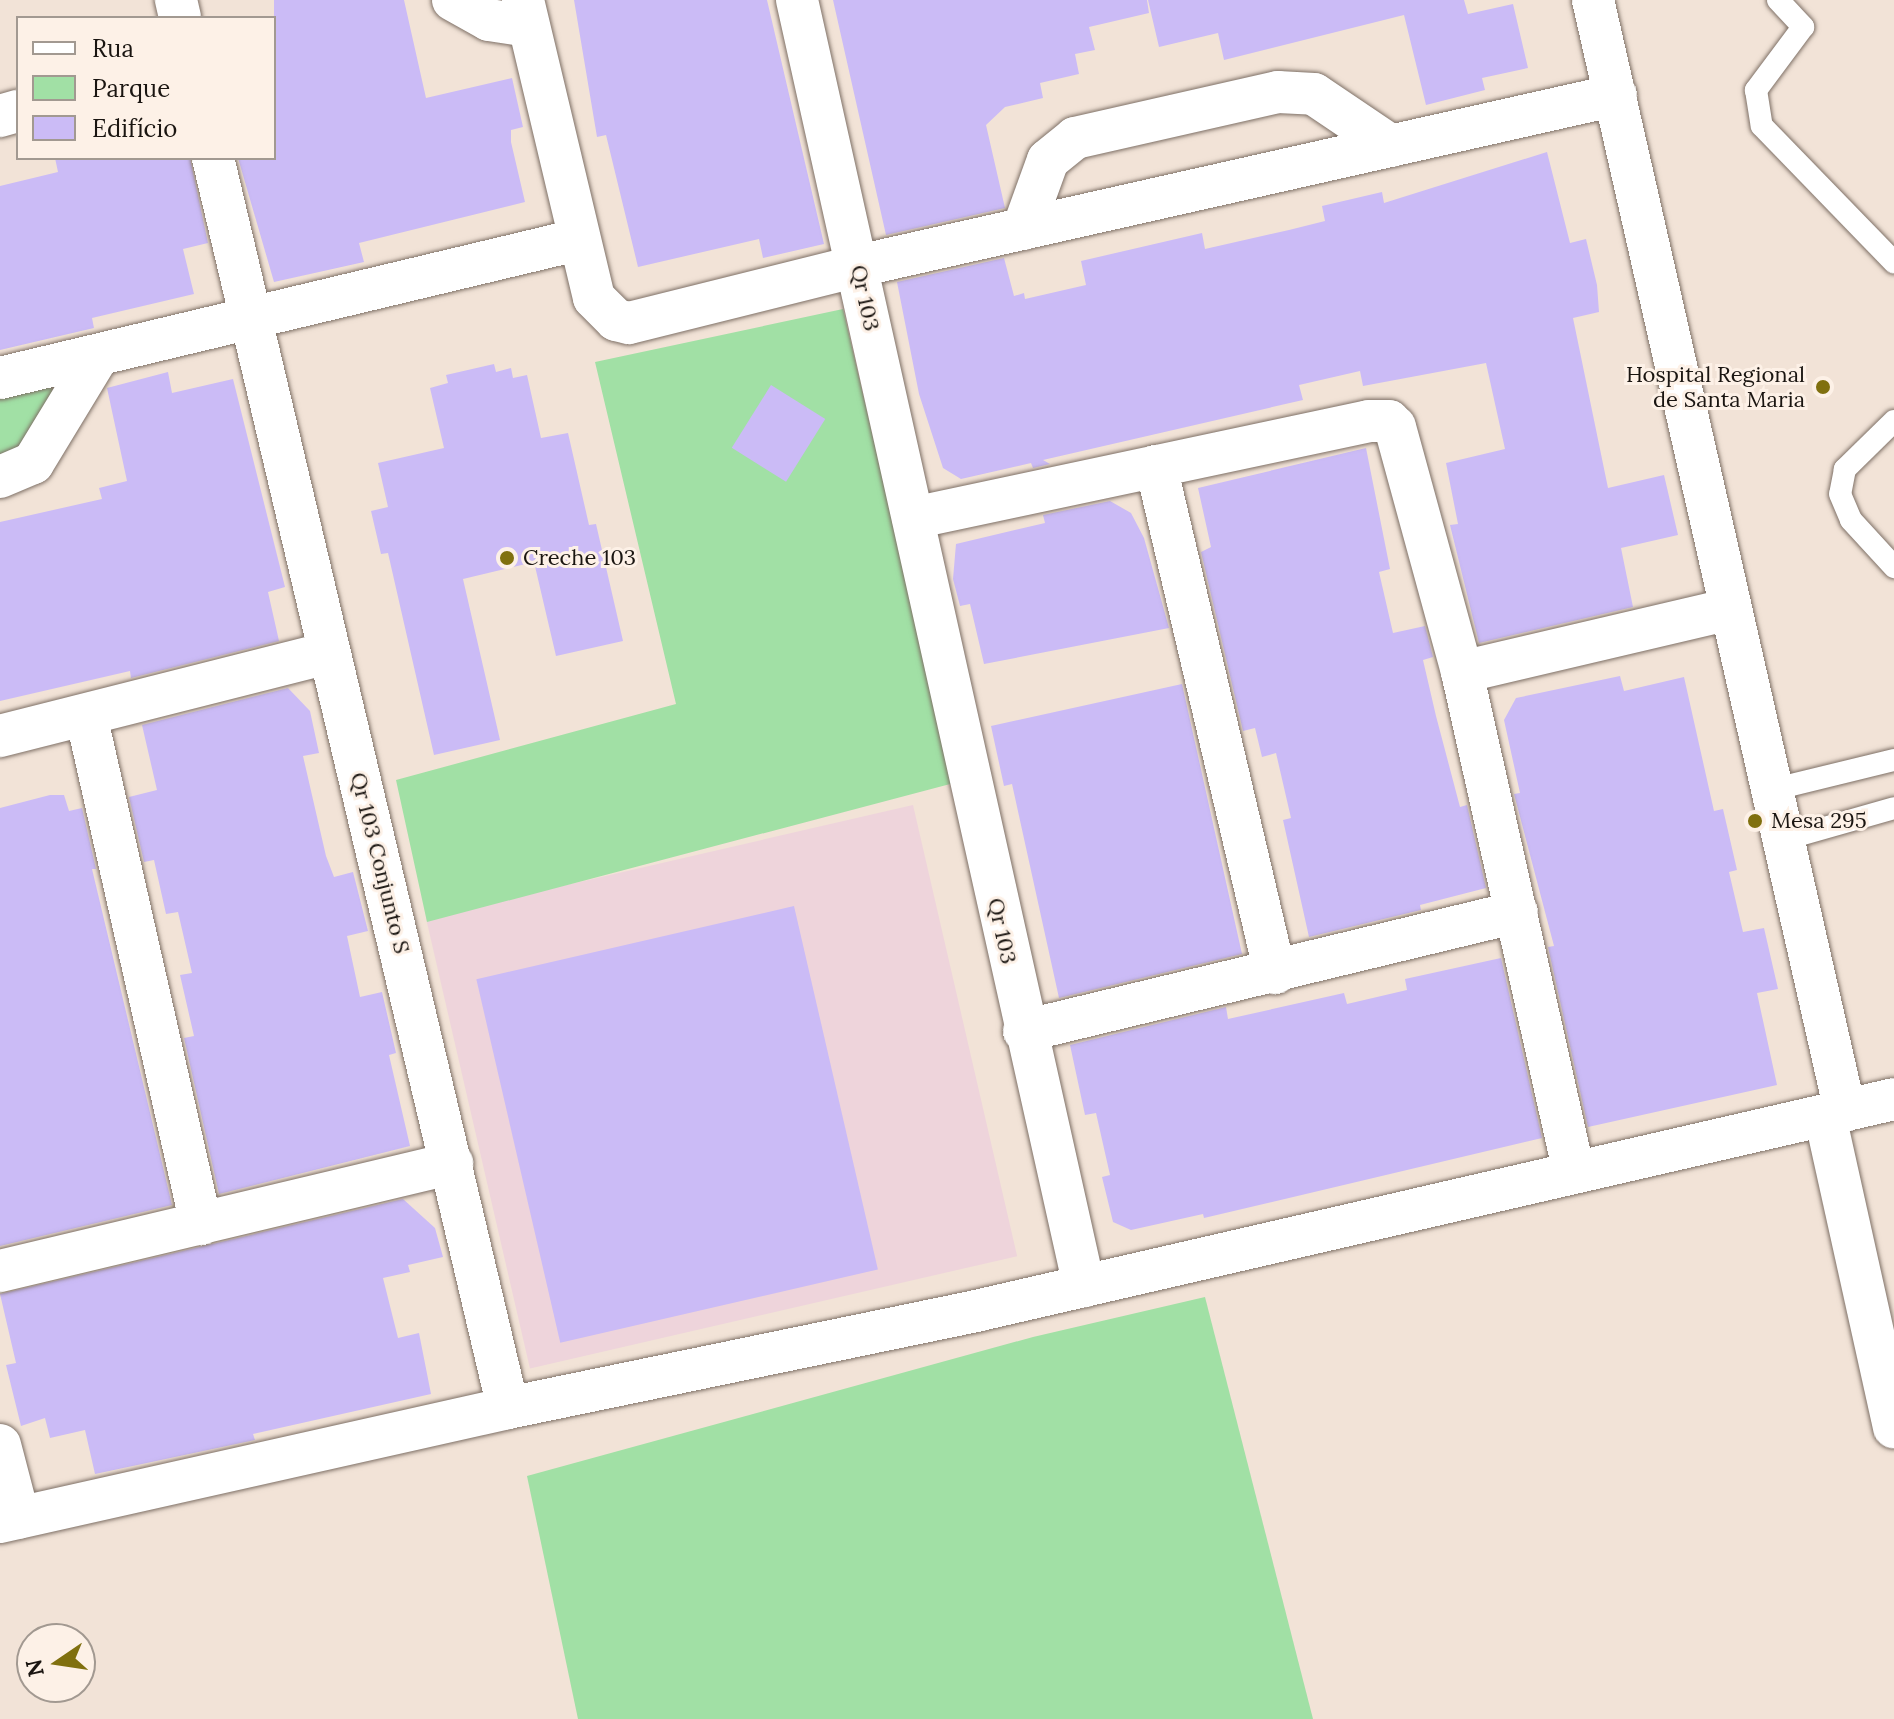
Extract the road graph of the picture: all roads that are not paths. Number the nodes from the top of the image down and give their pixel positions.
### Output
1 (453, 0) edge
2 (797, 0) edge
3 (1593, 0) edge
4 (1778, 0) edge
5 (526, 13) edge
6 (1616, 95) junction
7 (1391, 146) junction
8 (213, 160) edge
9 (1023, 229) junction
10 (577, 240) junction
11 (1894, 262) edge
12 (858, 266) junction
13 (253, 319) junction
14 (98, 356) junction
15 (0, 378) edge
16 (1894, 421) edge
17 (1156, 466) junction
18 (0, 477) edge
19 (913, 518) junction
20 (1894, 567) edge
21 (1730, 609) junction
22 (329, 653) junction
23 (1462, 672) junction
24 (86, 715) junction
25 (0, 736) edge
26 (1894, 760) edge
27 (1771, 790) junction
28 (1894, 808) edge
29 (1782, 840) junction
30 (1517, 912) junction
31 (1275, 973) junction
32 (1024, 1031) junction
33 (1894, 1099) edge
34 (1835, 1113) junction
35 (452, 1163) junction
36 (1574, 1173) junction
37 (201, 1224) junction
38 (0, 1271) edge
39 (1084, 1286) junction
40 (508, 1408) junction
41 (1894, 1427) edge
42 (0, 1445) edge
43 (9, 1520) edge

1 - 5 street
2 - 12 street, Qr 103
3 - 6 street
4 - 11 lane
5 - 10 street
6 - 7 street
6 - 21 street
7 - 9 street
7 - 9 street
8 - 13 street, Qr 103 Conjunto S
9 - 12 street
10 - 12 street
10 - 13 street
12 - 19 street, Qr 103
13 - 14 street
13 - 22 street, Qr 103 Conjunto S
14 - 15 street
14 - 18 street
16 - 20 lane
17 - 19 street
17 - 23 street
17 - 31 street
19 - 32 street, Qr 103
21 - 23 street
21 - 27 street
22 - 24 street
22 - 35 street, Qr 103 Conjunto S
23 - 30 street
24 - 25 street
24 - 37 street
26 - 27 lane
27 - 29 street
28 - 29 lane
29 - 34 street
30 - 31 street
30 - 36 street
31 - 32 street
32 - 39 street, Qr 103
33 - 34 street
34 - 36 street
34 - 41 street
35 - 37 street
35 - 40 street, Qr 103 Conjunto S
36 - 39 street
37 - 38 street
39 - 40 street
40 - 43 street
42 - 43 street

